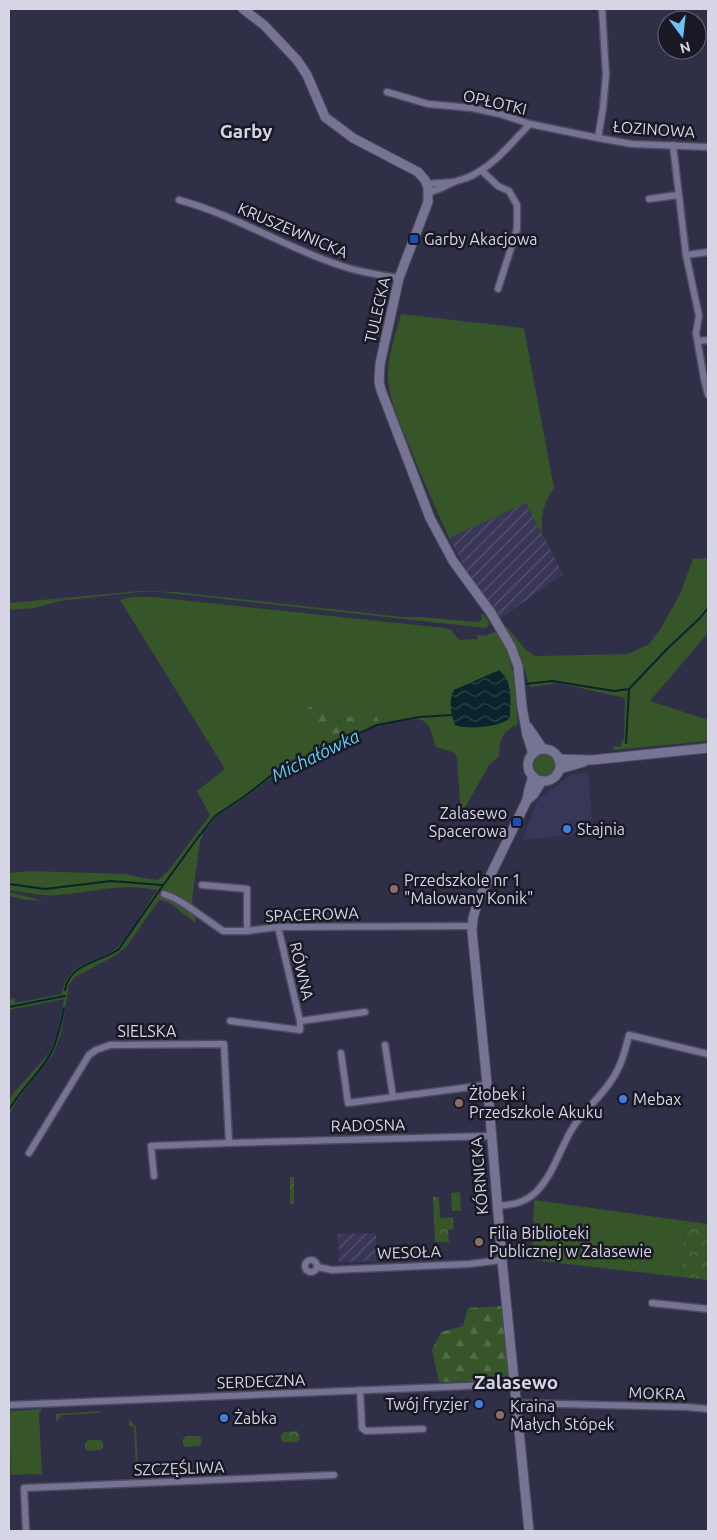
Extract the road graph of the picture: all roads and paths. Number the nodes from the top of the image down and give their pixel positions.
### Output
1 (243, 9) edge
2 (602, 9) edge
3 (387, 92) dead end
4 (530, 124) junction
5 (598, 138) junction
6 (673, 146) junction
7 (708, 147) edge
8 (480, 170) junction
9 (428, 188) junction
10 (678, 195) junction
11 (649, 199) dead end
12 (179, 200) dead end
13 (708, 252) edge
14 (686, 255) junction
15 (399, 278) junction
16 (498, 289) dead end
17 (708, 340) edge
18 (698, 341) junction
19 (708, 395) edge
20 (526, 724) junction
21 (708, 748) edge
22 (543, 749) junction
23 (533, 754) junction
24 (559, 759) junction
25 (592, 760) junction
26 (560, 769) junction
27 (533, 776) junction
28 (542, 781) junction
29 (527, 800) junction
30 (202, 885) dead end
31 (164, 894) dead end
32 (472, 926) junction
33 (278, 927) junction
34 (247, 930) junction
35 (365, 1012) dead end
36 (230, 1021) dead end
37 (300, 1021) junction
38 (385, 1045) dead end
39 (341, 1053) dead end
40 (708, 1054) edge
41 (486, 1085) junction
42 (393, 1097) junction
43 (491, 1136) junction
44 (229, 1143) junction
45 (29, 1154) dead end
46 (154, 1176) dead end
47 (497, 1206) junction
48 (502, 1260) junction
49 (317, 1267) dead end
50 (652, 1303) dead end
51 (708, 1309) edge
52 (514, 1384) junction
53 (360, 1390) junction
54 (516, 1403) junction
55 (9, 1405) edge
56 (708, 1409) edge
57 (423, 1429) dead end
58 (334, 1475) dead end
59 (26, 1531) edge
60 (529, 1531) edge

1 - 9 street
2 - 5 street
3 - 4 street, OPŁOTKI
4 - 5 street, OPŁOTKI
4 - 8 street
5 - 6 street, ŁOZINOWA
6 - 7 street, ŁOZINOWA
6 - 10 street
8 - 9 street
8 - 16 street
9 - 15 street, TULECKA
10 - 11 street
10 - 14 street
12 - 15 street, KRUSZEWNICKA
13 - 14 street
14 - 18 street
15 - 20 street, TULECKA
17 - 18 street
18 - 19 street
20 - 22 street
20 - 23 street
21 - 25 street
22 - 23 street
22 - 24 street
23 - 27 street
24 - 25 street
24 - 26 street
25 - 26 street
26 - 28 street
27 - 28 street
27 - 29 street, KÓRNICKA
28 - 29 street, KÓRNICKA
29 - 32 street, KÓRNICKA
30 - 34 street
31 - 34 street, SPACEROWA
32 - 33 street, SPACEROWA
32 - 41 street, KÓRNICKA
33 - 34 street, SPACEROWA
33 - 37 street, RÓWNA
35 - 37 street, RÓWNA
36 - 37 street, RÓWNA
38 - 42 street
39 - 42 street
40 - 47 street
41 - 42 street
41 - 43 street, KÓRNICKA
43 - 44 street, RADOSNA
43 - 47 street, KÓRNICKA
44 - 45 street, SIELSKA
44 - 46 street, RADOSNA
47 - 48 street, KÓRNICKA
48 - 49 street, WESOŁA
48 - 52 street, KÓRNICKA
50 - 51 street
52 - 53 street, SERDECZNA
52 - 54 street, KÓRNICKA
53 - 55 street, SERDECZNA
53 - 57 street
54 - 56 street, MOKRA
54 - 60 street, KÓRNICKA
58 - 59 street, SZCZĘŚLIWA

